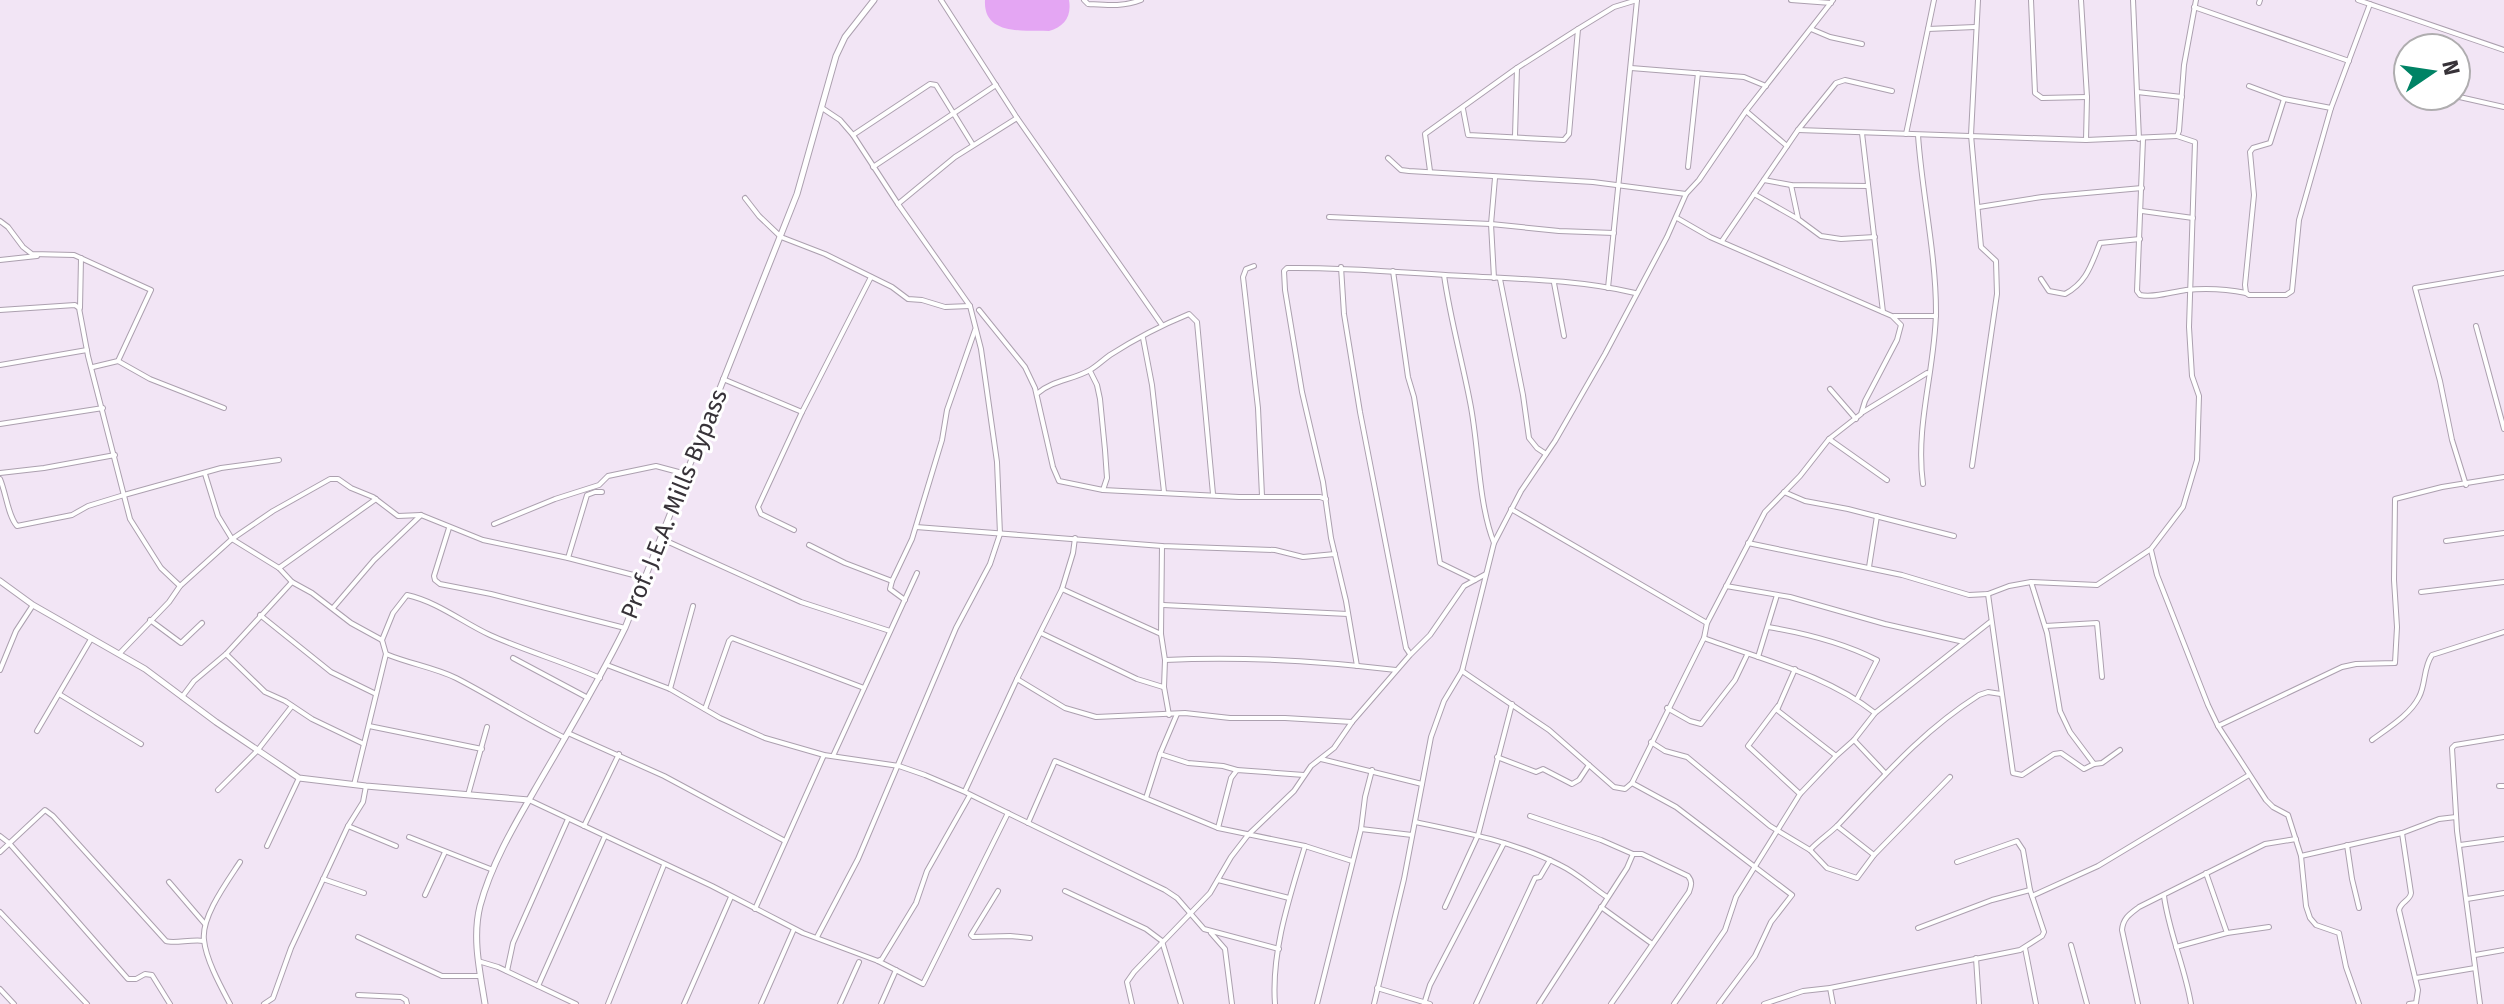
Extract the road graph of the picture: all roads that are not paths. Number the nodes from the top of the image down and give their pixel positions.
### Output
1 (941, 0) edge
2 (1084, 0) edge
3 (1141, 0) edge
4 (1637, 0) edge
5 (1791, 0) edge
6 (1934, 0) edge
7 (1978, 0) edge
8 (2031, 0) edge
9 (2081, 0) edge
10 (2133, 0) edge
11 (2196, 0) edge
12 (2358, 0) edge
13 (871, 1) edge
14 (1832, 2) edge
15 (2370, 4) junction
16 (2194, 7) junction
17 (1975, 27) junction
18 (1578, 29) junction
19 (1811, 29) junction
20 (1928, 29) junction
21 (1862, 44) dead end
22 (2504, 50) edge
23 (2349, 61) junction
24 (1517, 68) junction
25 (1631, 68) junction
26 (1698, 73) junction
27 (996, 85) junction
28 (1766, 86) junction
29 (2249, 86) dead end
30 (1892, 91) dead end
31 (2137, 92) junction
32 (2087, 97) junction
33 (2182, 97) junction
34 (2284, 99) junction
35 (2472, 100) edge
36 (820, 107) junction
37 (2504, 107) edge
38 (2331, 108) junction
39 (1463, 109) junction
40 (1746, 111) junction
41 (955, 114) junction
42 (1017, 118) junction
43 (1798, 130) junction
44 (1862, 133) junction
45 (1906, 134) junction
46 (853, 135) junction
47 (1918, 135) junction
48 (1971, 135) junction
49 (1515, 136) junction
50 (2177, 136) junction
51 (2141, 139) junction
52 (2086, 140) junction
53 (973, 145) junction
54 (1787, 146) junction
55 (1388, 158) dead end
56 (873, 167) junction
57 (1688, 167) dead end
58 (1430, 171) junction
59 (1495, 178) junction
60 (1764, 180) junction
61 (1618, 185) junction
62 (1791, 185) junction
63 (1868, 186) junction
64 (2142, 188) junction
65 (1686, 194) junction
66 (1754, 194) junction
67 (745, 198) dead end
68 (898, 204) junction
69 (1979, 207) junction
70 (2142, 211) junction
71 (1329, 217) dead end
72 (1676, 217) junction
73 (2193, 218) junction
74 (1798, 219) junction
75 (0, 221) edge
76 (1491, 224) junction
77 (1614, 233) junction
78 (781, 237) junction
79 (1875, 237) junction
80 (2140, 239) junction
81 (1722, 242) junction
82 (40, 255) junction
83 (81, 258) junction
84 (0, 260) edge
85 (1254, 266) dead end
86 (1341, 267) junction
87 (1393, 271) junction
88 (2504, 273) edge
89 (1444, 275) junction
90 (871, 277) junction
91 (1497, 278) junction
92 (2041, 279) dead end
93 (1554, 283) junction
94 (1608, 288) junction
95 (2190, 290) junction
96 (1635, 293) junction
97 (2246, 293) junction
98 (970, 306) junction
99 (0, 310) edge
100 (80, 310) junction
101 (979, 310) dead end
102 (1883, 312) junction
103 (1892, 316) junction
104 (1936, 316) junction
105 (1162, 325) junction
106 (2476, 326) dead end
107 (976, 328) junction
108 (1564, 336) dead end
109 (1143, 338) junction
110 (87, 350) junction
111 (118, 361) junction
112 (0, 365) edge
113 (92, 367) junction
114 (1090, 371) junction
115 (1928, 372) junction
116 (723, 379) junction
117 (1830, 389) dead end
118 (1038, 393) junction
119 (103, 408) junction
120 (224, 408) dead end
121 (802, 412) junction
122 (1861, 414) junction
123 (1856, 419) junction
124 (0, 424) edge
125 (2504, 426) edge
126 (1829, 439) junction
127 (1546, 454) junction
128 (115, 455) junction
129 (279, 460) dead end
130 (1972, 466) dead end
131 (0, 473) edge
132 (205, 474) junction
133 (686, 474) junction
134 (2504, 477) edge
135 (0, 479) edge
136 (1887, 480) dead end
137 (1923, 484) dead end
138 (2466, 485) junction
139 (1103, 490) junction
140 (602, 492) dead end
141 (1164, 492) junction
142 (1784, 492) junction
143 (1213, 494) junction
144 (124, 495) junction
145 (1262, 497) junction
146 (376, 499) junction
147 (1326, 499) junction
148 (1511, 509) junction
149 (421, 515) junction
150 (1877, 516) junction
151 (494, 524) dead end
152 (916, 527) junction
153 (449, 528) junction
154 (794, 530) dead end
155 (2504, 533) edge
156 (1000, 534) junction
157 (1954, 536) dead end
158 (1075, 538) junction
159 (232, 539) junction
160 (662, 539) junction
161 (2446, 541) dead end
162 (1494, 543) junction
163 (1748, 543) junction
164 (809, 545) dead end
165 (1162, 546) junction
166 (2151, 549) junction
167 (1335, 554) junction
168 (568, 558) junction
169 (1869, 567) junction
170 (279, 568) junction
171 (917, 573) dead end
172 (1486, 574) junction
173 (645, 578) junction
174 (1475, 580) junction
175 (0, 581) edge
176 (892, 581) junction
177 (292, 582) junction
178 (2031, 582) junction
179 (2504, 582) edge
180 (180, 586) junction
181 (1726, 586) junction
182 (1062, 589) junction
183 (2421, 592) dead end
184 (1988, 594) junction
185 (1777, 595) junction
186 (905, 600) junction
187 (33, 605) junction
188 (1163, 605) junction
189 (693, 606) dead end
190 (333, 608) junction
191 (1348, 614) junction
192 (260, 615) junction
193 (150, 620) junction
194 (1990, 622) junction
195 (202, 623) dead end
196 (1707, 623) junction
197 (2045, 626) junction
198 (1768, 627) junction
199 (625, 628) junction
200 (890, 631) junction
201 (2504, 632) edge
202 (1041, 633) junction
203 (1161, 634) junction
204 (1704, 638) junction
205 (91, 639) junction
206 (382, 640) junction
207 (1965, 642) junction
208 (119, 654) junction
209 (226, 654) junction
210 (386, 654) junction
211 (1747, 654) junction
212 (1410, 655) junction
213 (513, 658) dead end
214 (1757, 658) junction
215 (1165, 660) junction
216 (607, 665) junction
217 (1357, 666) junction
218 (1795, 669) junction
219 (0, 670) edge
220 (1396, 670) junction
221 (1462, 671) junction
222 (2102, 677) dead end
223 (600, 678) junction
224 (1017, 679) junction
225 (1164, 687) junction
226 (864, 688) junction
227 (670, 689) junction
228 (59, 694) junction
229 (376, 694) junction
230 (2001, 694) junction
231 (182, 697) junction
232 (588, 698) junction
233 (1857, 699) junction
234 (1512, 704) junction
235 (292, 706) junction
236 (1778, 706) junction
237 (1667, 708) junction
238 (705, 709) junction
239 (1177, 713) junction
240 (1875, 713) junction
241 (1169, 715) junction
242 (1352, 722) junction
243 (369, 726) junction
244 (2218, 726) junction
245 (487, 727) dead end
246 (37, 731) dead end
247 (567, 735) junction
248 (2504, 737) edge
249 (1854, 740) junction
250 (2372, 740) dead end
251 (1651, 742) junction
252 (141, 744) dead end
253 (364, 744) junction
254 (482, 749) junction
255 (2120, 750) dead end
256 (257, 751) junction
257 (619, 754) junction
258 (1160, 754) junction
259 (824, 755) junction
260 (833, 756) junction
261 (1836, 756) junction
262 (1497, 757) junction
263 (1321, 759) junction
264 (2094, 764) junction
265 (1589, 765) junction
266 (899, 766) junction
267 (1237, 770) junction
268 (1372, 770) junction
269 (1885, 773) junction
270 (1304, 775) junction
271 (2249, 775) junction
272 (1950, 777) dead end
273 (299, 778) junction
274 (1632, 783) junction
275 (1422, 784) junction
276 (354, 785) junction
277 (366, 786) junction
278 (218, 790) dead end
279 (968, 793) junction
280 (1800, 794) junction
281 (468, 795) junction
282 (1146, 798) junction
283 (529, 800) junction
284 (1008, 813) junction
285 (1530, 816) dead end
286 (2456, 817) junction
287 (568, 819) junction
288 (1415, 822) junction
289 (1028, 823) junction
290 (348, 826) junction
291 (584, 826) junction
292 (1837, 826) junction
293 (1218, 828) junction
294 (1361, 829) junction
295 (1779, 831) junction
296 (2402, 833) junction
297 (1248, 835) junction
298 (1412, 835) junction
299 (1478, 835) junction
300 (0, 836) edge
301 (605, 836) junction
302 (409, 837) dead end
303 (2296, 839) junction
304 (2504, 839) edge
305 (785, 841) junction
306 (9, 843) junction
307 (1504, 843) junction
308 (2347, 845) junction
309 (2460, 845) junction
310 (267, 846) dead end
311 (396, 846) dead end
312 (1305, 846) junction
313 (1810, 850) junction
314 (0, 852) edge
315 (445, 852) junction
316 (1633, 854) junction
317 (1874, 855) junction
318 (2301, 856) junction
319 (1550, 860) junction
320 (1352, 861) junction
321 (240, 862) dead end
322 (1957, 862) dead end
323 (664, 865) junction
324 (1757, 866) junction
325 (493, 870) junction
326 (2206, 873) junction
327 (323, 879) junction
328 (1218, 880) junction
329 (169, 882) dead end
330 (998, 891) dead end
331 (1065, 891) dead end
332 (364, 893) dead end
333 (2031, 893) junction
334 (2504, 893) edge
335 (425, 895) dead end
336 (2164, 896) junction
337 (731, 897) junction
338 (1608, 897) junction
339 (1289, 898) junction
340 (2466, 899) junction
341 (1445, 907) dead end
342 (1601, 907) junction
343 (2359, 908) dead end
344 (755, 909) junction
345 (0, 912) edge
346 (1189, 914) junction
347 (205, 924) junction
348 (2269, 927) dead end
349 (1918, 928) dead end
350 (795, 929) junction
351 (1210, 931) junction
352 (2227, 933) junction
353 (358, 937) dead end
354 (817, 937) junction
355 (1030, 938) dead end
356 (204, 941) junction
357 (1162, 941) junction
358 (1652, 944) junction
359 (2071, 945) dead end
360 (2025, 947) junction
361 (2176, 947) junction
362 (1279, 949) junction
363 (2504, 950) edge
364 (2475, 955) junction
365 (1976, 958) junction
366 (478, 961) junction
367 (878, 961) junction
368 (859, 962) dead end
369 (2475, 968) junction
370 (896, 970) junction
371 (507, 971) junction
372 (480, 976) junction
373 (2416, 978) junction
374 (538, 986) junction
375 (1377, 988) junction
376 (1830, 988) junction
377 (0, 989) edge
378 (358, 995) dead end
379 (1780, 997) junction
380 (1426, 1003) edge
381 (14, 1004) edge
382 (87, 1004) edge
383 (170, 1004) edge
384 (230, 1004) edge
385 (264, 1004) edge
386 (407, 1004) edge
387 (485, 1004) edge
388 (576, 1004) edge
389 (608, 1004) edge
390 (684, 1004) edge
391 (761, 1004) edge
392 (840, 1004) edge
393 (881, 1004) edge
394 (1132, 1004) edge
395 (1181, 1004) edge
396 (1232, 1004) edge
397 (1275, 1004) edge
398 (1317, 1004) edge
399 (1374, 1004) edge
400 (1476, 1004) edge
401 (1539, 1004) edge
402 (1611, 1004) edge
403 (1674, 1004) edge
404 (1719, 1004) edge
405 (1764, 1004) edge
406 (1781, 1004) edge
407 (1833, 1004) edge
408 (1979, 1004) edge
409 (2036, 1004) edge
410 (2087, 1004) edge
411 (2138, 1004) edge
412 (2191, 1004) edge
413 (2359, 1004) edge
414 (2409, 1004) edge
415 (2480, 1004) edge

1 - 27 street
2 - 3 street
4 - 18 street
4 - 25 street
5 - 14 street
6 - 20 street
7 - 17 street
8 - 32 street
9 - 32 street
10 - 31 street
11 - 16 street
12 - 15 street
13 - 36 street, Prof. J.E.A. Mills Bypass
14 - 19 street
15 - 22 street
15 - 23 street
16 - 23 street
16 - 33 street
17 - 20 street
17 - 48 street
18 - 24 street
18 - 49 street
19 - 21 street
19 - 28 street
20 - 45 street
23 - 38 street
24 - 39 street
24 - 49 street
25 - 26 street
25 - 61 street
26 - 28 street
26 - 57 street
27 - 41 street
27 - 42 street
28 - 40 street
29 - 34 street
30 - 43 street
31 - 33 street
31 - 51 street
32 - 52 street
33 - 50 street
34 - 38 street
34 - 97 street
35 - 37 street
36 - 46 street
36 - 78 street, Prof. J.E.A. Mills Bypass
38 - 97 street
39 - 49 street
39 - 58 street
40 - 54 street
40 - 65 street
41 - 46 street
41 - 53 street
41 - 56 street
42 - 53 street
42 - 105 street
43 - 44 street
43 - 54 street
44 - 45 street
44 - 63 street
45 - 47 street
46 - 56 street
47 - 48 street
47 - 104 street
48 - 52 street
48 - 69 street
50 - 51 street
50 - 73 street
51 - 52 street
51 - 64 street
53 - 68 street
54 - 60 street
55 - 58 street
56 - 68 street
58 - 59 street
59 - 61 street
59 - 76 street
60 - 62 street
60 - 66 street
61 - 65 street
61 - 77 street
62 - 63 street
62 - 74 street
63 - 79 street
64 - 69 street
64 - 70 street
65 - 72 street
66 - 74 street
66 - 81 street
67 - 78 street
68 - 98 street
69 - 130 street
70 - 73 street
70 - 80 street
71 - 76 street
72 - 81 street
72 - 96 street
73 - 95 street
74 - 79 street
75 - 82 street
76 - 77 street
76 - 91 street
77 - 94 street
78 - 90 street
78 - 116 street, Prof. J.E.A. Mills Bypass
79 - 102 street
80 - 92 street
80 - 95 street
81 - 102 street
82 - 83 street
82 - 84 street
83 - 100 street
83 - 111 street
85 - 145 street
86 - 87 street
86 - 147 street
86 - 212 street
87 - 89 street
87 - 174 street
88 - 138 street
89 - 91 street
89 - 162 street
90 - 98 street
90 - 121 street
91 - 93 street
91 - 127 street
93 - 94 street
93 - 108 street
94 - 96 street
95 - 97 street
95 - 166 street
96 - 127 street
98 - 107 street
99 - 100 street
100 - 110 street
101 - 118 street
102 - 103 street
103 - 104 street
103 - 122 street
104 - 115 street
105 - 109 street
105 - 143 street
106 - 125 street
107 - 152 street
107 - 156 street
109 - 114 street
109 - 141 street
110 - 112 street
110 - 113 street
111 - 113 street
111 - 120 street
113 - 119 street
114 - 118 street
114 - 139 street
115 - 122 street
115 - 137 street
116 - 121 street
116 - 133 street, Prof. J.E.A. Mills Bypass
117 - 123 street
118 - 139 street
119 - 124 street
119 - 128 street
121 - 154 street
122 - 123 street
123 - 126 street
126 - 136 street
126 - 142 street
127 - 148 street
128 - 131 street
128 - 144 street
129 - 132 street
132 - 144 street
132 - 159 street
133 - 151 street
133 - 160 street, Prof. J.E.A. Mills Bypass
134 - 138 street
135 - 144 street
138 - 244 street
139 - 141 street
140 - 168 street
141 - 143 street
142 - 150 street
142 - 163 street
143 - 145 street
144 - 180 street
145 - 147 street
146 - 149 street
146 - 159 street
146 - 170 street
147 - 167 street
148 - 162 street
148 - 196 street
149 - 153 street
149 - 190 street
150 - 157 street
150 - 169 street
152 - 156 street
152 - 176 street
153 - 168 street
153 - 199 street
155 - 161 street
156 - 158 street
156 - 266 street
158 - 165 street
158 - 182 street
159 - 170 street
159 - 180 street
160 - 173 street, Prof. J.E.A. Mills Bypass
160 - 200 street
162 - 172 street
163 - 169 street
163 - 181 street
164 - 176 street
165 - 167 street
165 - 188 street
166 - 178 street
166 - 244 street
167 - 191 street
168 - 173 street
169 - 184 street
170 - 177 street
171 - 186 street
172 - 174 street
172 - 221 street
173 - 199 street, Prof. J.E.A. Mills Bypass
174 - 212 street
175 - 187 street
176 - 186 street
177 - 190 street
177 - 192 street
178 - 184 street
178 - 197 street
179 - 183 street
180 - 193 street
181 - 185 street
181 - 196 street
182 - 202 street
182 - 203 street
184 - 194 street
185 - 198 street
185 - 207 street
186 - 200 street
187 - 205 street
187 - 219 street
188 - 191 street
188 - 203 street
189 - 227 street
190 - 206 street
191 - 217 street
192 - 209 street
192 - 229 street
193 - 195 street
193 - 208 street
194 - 207 street
194 - 230 street
196 - 204 street
197 - 222 street
197 - 264 street
198 - 214 street
198 - 233 street
199 - 216 street, Prof. J.E.A. Mills Bypass
200 - 226 street
201 - 250 street
202 - 224 street
202 - 225 street
203 - 215 street
204 - 211 street
204 - 237 street
205 - 208 street
205 - 228 street
206 - 210 street
206 - 223 street
207 - 240 street
208 - 231 street
209 - 231 street
209 - 235 street
210 - 229 street
210 - 247 street
211 - 214 street
211 - 237 street
212 - 220 street
213 - 232 street
214 - 218 street
215 - 217 street
215 - 225 street
216 - 223 street, Prof. J.E.A. Mills Bypass
216 - 227 street
217 - 220 street
218 - 233 street
218 - 236 street
220 - 242 street
221 - 234 street
221 - 275 street
223 - 232 street, Prof. J.E.A. Mills Bypass
224 - 241 street
224 - 279 street
225 - 241 street
226 - 238 street
226 - 260 street
227 - 238 street
228 - 246 street
228 - 252 street
229 - 243 street
230 - 264 street
230 - 269 street
231 - 256 street
232 - 247 street, Prof. J.E.A. Mills Bypass
233 - 240 street
234 - 262 street
234 - 265 street
235 - 253 street
235 - 256 street
236 - 261 street
236 - 280 street
237 - 251 street
238 - 259 street
239 - 241 street
239 - 242 street
239 - 258 street
240 - 249 street
242 - 263 street
243 - 253 street
243 - 254 street
244 - 271 street
245 - 254 street
247 - 257 street
247 - 283 street, Prof. J.E.A. Mills Bypass
248 - 286 street
249 - 261 street
249 - 269 street
251 - 274 street
251 - 295 street
253 - 276 street
254 - 281 street
255 - 264 street
256 - 273 street
256 - 278 street
257 - 291 street
257 - 305 street
258 - 267 street
258 - 282 street
259 - 260 street
259 - 305 street
260 - 266 street
261 - 280 street
262 - 265 street
262 - 299 street
263 - 268 street
263 - 270 street
265 - 274 street
266 - 279 street
266 - 354 street
267 - 270 street
267 - 293 street
268 - 275 street
268 - 294 street
269 - 292 street
270 - 297 street
271 - 303 street
271 - 333 street
272 - 317 street
273 - 276 street
273 - 310 street
274 - 324 street
275 - 288 street
276 - 277 street
277 - 281 street
277 - 290 street
279 - 284 street
279 - 367 street
280 - 295 street
281 - 283 street
282 - 289 street
282 - 293 street
283 - 287 street
283 - 325 street, Prof. J.E.A. Mills Bypass
284 - 289 street
284 - 370 street
285 - 316 street
286 - 296 street
286 - 309 street
287 - 291 street
287 - 371 street
288 - 298 street
288 - 299 street
289 - 346 street
290 - 311 street
290 - 327 street
291 - 301 street
292 - 313 street
292 - 317 street
293 - 297 street
294 - 298 street
294 - 320 street
295 - 313 street
295 - 324 street
296 - 308 street
296 - 373 street
297 - 312 street
297 - 328 street
298 - 375 street
299 - 307 street
299 - 341 street
300 - 306 street
301 - 323 street
301 - 374 street
302 - 315 street
303 - 318 street
303 - 326 street
304 - 309 street
305 - 344 street
306 - 314 street
306 - 356 street
306 - 383 street
307 - 319 street
307 - 380 street
308 - 318 street
308 - 343 street
309 - 340 street
312 - 320 street
312 - 339 street
313 - 317 street
315 - 325 street
315 - 335 street
316 - 338 street
316 - 358 street
318 - 413 street
319 - 338 street
319 - 400 street
320 - 398 street
321 - 347 street
322 - 333 street
323 - 337 street
323 - 389 street
324 - 403 street
324 - 404 street
325 - 366 street, Prof. J.E.A. Mills Bypass
326 - 336 street
326 - 352 street
327 - 332 street
327 - 385 street
328 - 339 street
328 - 346 street
329 - 347 street
330 - 355 street
331 - 357 street
333 - 349 street
333 - 360 street
334 - 340 street
336 - 361 street
336 - 411 street
337 - 344 street
337 - 390 street
338 - 342 street
339 - 362 street
340 - 364 street
342 - 358 street
342 - 401 street
344 - 350 street
345 - 382 street
346 - 351 street
346 - 357 street
347 - 356 street
348 - 352 street
350 - 354 street
350 - 391 street
351 - 362 street
351 - 396 street
352 - 361 street
353 - 372 street
354 - 367 street
356 - 384 street
357 - 394 street
357 - 395 street
358 - 402 street
359 - 410 street
360 - 365 street
360 - 409 street
361 - 412 street
362 - 397 street
363 - 364 street
364 - 369 street
365 - 376 street
365 - 408 street
366 - 371 street
366 - 372 street, Prof. J.E.A. Mills Bypass
367 - 370 street
368 - 392 street
369 - 373 street
369 - 415 street
370 - 393 street
371 - 374 street
372 - 387 street, Prof. J.E.A. Mills Bypass
373 - 414 street
374 - 388 street
375 - 380 street
375 - 399 street
376 - 379 street
376 - 407 street
377 - 381 street
378 - 386 street
379 - 405 street
379 - 406 street

